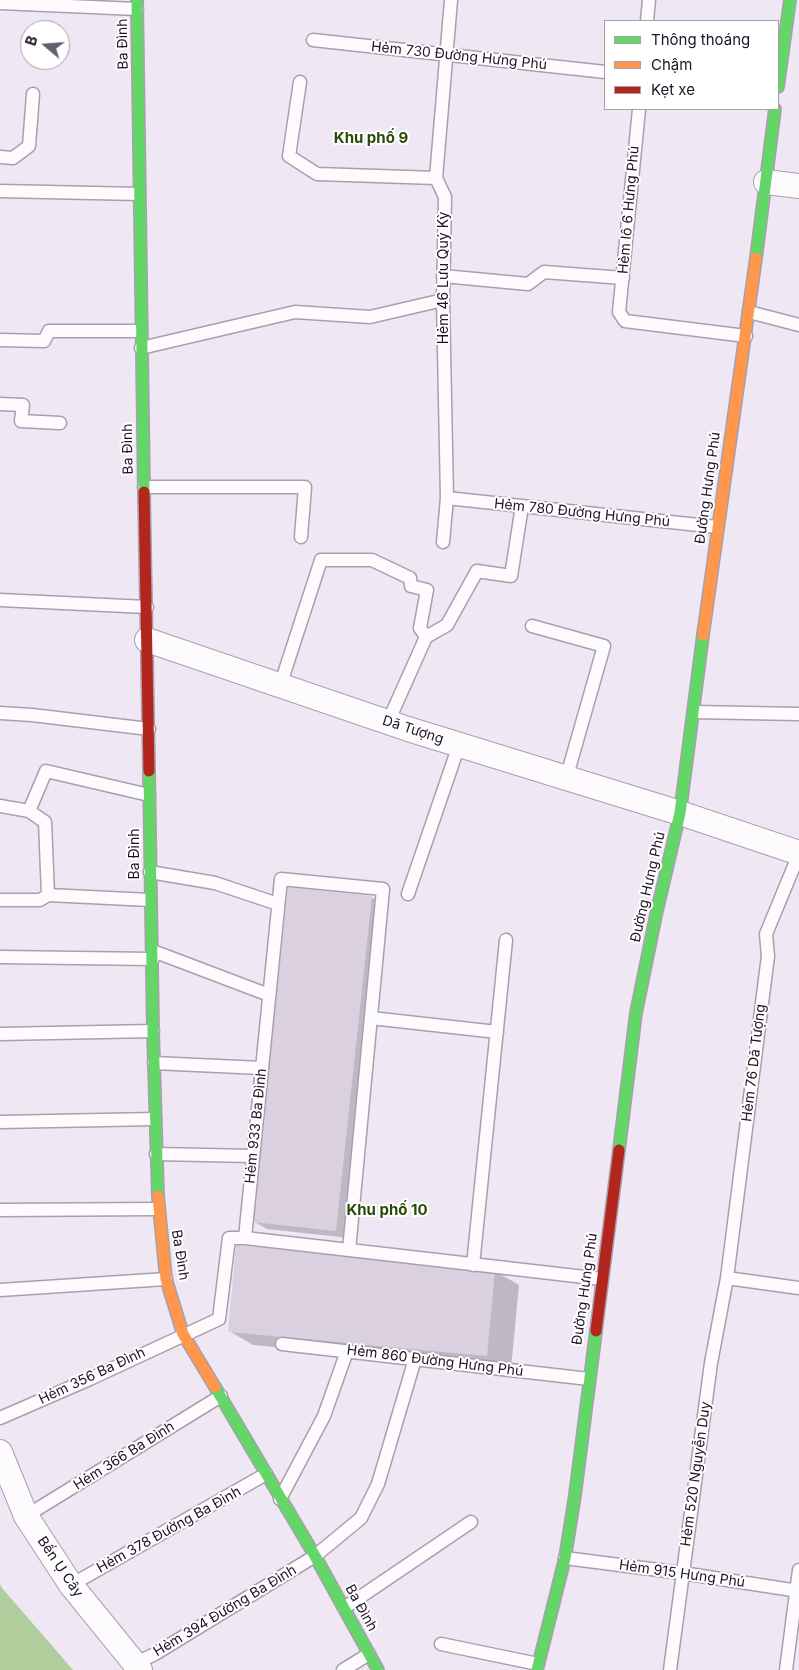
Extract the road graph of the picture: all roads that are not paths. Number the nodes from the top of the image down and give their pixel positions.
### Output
1 (451, 0) edge
2 (650, 0) edge
3 (790, 0) edge
4 (0, 4) edge
5 (137, 4) edge
6 (794, 15) edge
7 (648, 20) edge
8 (313, 40) dead end
9 (448, 55) junction
10 (604, 72) edge
11 (300, 82) dead end
12 (779, 82) edge
13 (33, 94) dead end
14 (639, 110) edge
15 (775, 110) edge
16 (0, 157) edge
17 (436, 178) junction
18 (766, 182) junction
19 (799, 186) edge
20 (0, 191) edge
21 (139, 194) junction
22 (443, 276) junction
23 (623, 278) junction
24 (443, 300) junction
25 (749, 312) junction
26 (799, 325) edge
27 (141, 331) junction
28 (746, 336) junction
29 (0, 340) edge
30 (141, 348) junction
31 (0, 404) edge
32 (60, 423) dead end
33 (144, 488) junction
34 (447, 498) junction
35 (522, 506) junction
36 (717, 527) junction
37 (301, 537) dead end
38 (443, 542) dead end
39 (0, 600) edge
40 (147, 607) junction
41 (532, 626) dead end
42 (426, 637) junction
43 (148, 640) junction
44 (280, 686) junction
45 (694, 712) junction
46 (0, 713) edge
47 (799, 714) edge
48 (388, 722) junction
49 (149, 730) junction
50 (459, 745) junction
51 (566, 779) junction
52 (149, 794) junction
53 (0, 806) edge
54 (29, 811) junction
55 (680, 814) junction
56 (799, 853) edge
57 (150, 872) junction
58 (408, 894) dead end
59 (48, 895) junction
60 (0, 900) edge
61 (150, 900) junction
62 (278, 904) junction
63 (506, 940) dead end
64 (153, 955) junction
65 (0, 957) edge
66 (269, 995) junction
67 (371, 1018) junction
68 (153, 1031) junction
69 (497, 1032) junction
70 (0, 1034) edge
71 (154, 1063) junction
72 (262, 1068) junction
73 (155, 1119) junction
74 (0, 1122) edge
75 (156, 1154) junction
76 (253, 1156) junction
77 (158, 1209) junction
78 (0, 1210) edge
79 (245, 1238) junction
80 (349, 1250) junction
81 (473, 1265) junction
82 (726, 1278) junction
83 (166, 1279) junction
84 (602, 1279) junction
85 (799, 1288) edge
86 (0, 1290) edge
87 (184, 1334) junction
88 (282, 1344) dead end
89 (347, 1351) junction
90 (415, 1359) junction
91 (588, 1379) junction
92 (221, 1396) junction
93 (0, 1418) edge
94 (0, 1452) edge
95 (266, 1474) junction
96 (280, 1499) junction
97 (26, 1516) junction
98 (471, 1522) dead end
99 (315, 1556) junction
100 (565, 1558) junction
101 (799, 1570) edge
102 (682, 1573) junction
103 (71, 1585) junction
104 (798, 1591) edge
105 (344, 1608) junction
106 (441, 1644) dead end
107 (369, 1654) junction
108 (137, 1667) edge
109 (537, 1667) edge
110 (342, 1670) edge
111 (378, 1670) edge
112 (670, 1670) edge
113 (786, 1670) edge

1 - 9 lane, Hẻm 46 Lưu Quý Kỳ
2 - 7 lane
3 - 6 street
4 - 5 lane
5 - 21 street, Ba Đình
6 - 12 street
8 - 9 lane, Hẻm 730 Đường Hưng Phú
9 - 10 lane, Hẻm 730 Đường Hưng Phú
9 - 17 lane, Hẻm 46 Lưu Quý Kỳ
11 - 17 lane
13 - 16 lane
14 - 23 lane, Hẻm lô 6 Hưng Phú
15 - 18 street, Đường Hưng Phú
17 - 22 lane, Hẻm 46 Lưu Quý Kỳ
18 - 19 street
18 - 25 street, Đường Hưng Phú
20 - 21 lane
21 - 27 street, Ba Đình
22 - 23 lane
22 - 24 lane, Hẻm 46 Lưu Quý Kỳ
23 - 28 lane, Hẻm lô 6 Hưng Phú
24 - 30 lane
24 - 34 lane, Hẻm 46 Lưu Quý Kỳ
25 - 26 lane
25 - 28 street, Đường Hưng Phú
27 - 29 lane
27 - 30 street, Ba Đình
28 - 36 street, Đường Hưng Phú
30 - 33 street, Ba Đình
31 - 32 lane
33 - 37 lane
33 - 40 street, Ba Đình
34 - 35 lane, Hẻm 780 Đường Hưng Phú
34 - 38 lane, Hẻm 46 Lưu Quý Kỳ
35 - 36 lane, Hẻm 780 Đường Hưng Phú
35 - 42 lane
36 - 45 street, Đường Hưng Phú
39 - 40 lane
40 - 43 street, Ba Đình
41 - 51 lane
42 - 44 lane
42 - 48 lane
43 - 44 street, Dã Tượng
43 - 49 street, Ba Đình
44 - 48 street, Dã Tượng
45 - 47 lane
45 - 55 street, Đường Hưng Phú
46 - 49 lane
48 - 50 street, Dã Tượng
49 - 52 street, Ba Đình
50 - 51 street, Dã Tượng
50 - 58 lane
51 - 55 street, Dã Tượng
52 - 54 lane
52 - 57 street, Ba Đình
53 - 54 lane
54 - 59 lane
55 - 56 street, Dã Tượng
55 - 84 street, Đường Hưng Phú
56 - 82 lane, Hẻm 76 Dã Tượng
57 - 61 street, Ba Đình
57 - 62 lane
59 - 60 lane
59 - 61 lane
61 - 64 street, Ba Đình
62 - 66 lane, Hẻm 933 Ba Đình
62 - 67 lane, Hẻm 933 Ba Đình
63 - 69 lane
64 - 65 lane
64 - 66 lane
64 - 68 street, Ba Đình
66 - 72 lane, Hẻm 933 Ba Đình
67 - 69 lane
67 - 80 lane
68 - 70 lane
68 - 71 street, Ba Đình
69 - 81 lane
71 - 72 lane
71 - 73 street, Ba Đình
72 - 76 lane, Hẻm 933 Ba Đình
73 - 74 lane
73 - 75 street, Ba Đình
75 - 76 lane
75 - 77 street, Ba Đình
76 - 79 lane, Hẻm 933 Ba Đình
77 - 78 lane
77 - 83 street, Ba Đình
79 - 80 lane
79 - 87 lane
80 - 81 lane
81 - 84 lane
82 - 85 lane
82 - 102 lane, Hẻm 520 Nguyễn Duy
83 - 86 lane
83 - 87 street, Ba Đình
84 - 91 street, Đường Hưng Phú
87 - 92 street, Ba Đình
87 - 93 lane, Hẻm 356 Ba Đình
88 - 89 lane, Hẻm 860 Đường Hưng Phú
89 - 90 lane, Hẻm 860 Đường Hưng Phú
89 - 96 lane
90 - 91 lane, Hẻm 860 Đường Hưng Phú
90 - 99 lane, Hẻm 394 Đường Ba Đình
91 - 100 street, Đường Hưng Phú
92 - 95 street, Ba Đình
92 - 97 lane, Hẻm 366 Ba Đình
94 - 97 street, Bến Ụ Cây
95 - 96 street, Ba Đình
95 - 103 lane, Hẻm 378 Đường Ba Đình
96 - 99 street, Ba Đình
97 - 103 street, Bến Ụ Cây
98 - 105 lane
99 - 105 street, Ba Đình
99 - 108 lane, Hẻm 394 Đường Ba Đình
100 - 102 lane, Hẻm 915 Hưng Phú
100 - 109 street, Đường Hưng Phú
101 - 104 lane
102 - 104 lane, Hẻm 915 Hưng Phú
102 - 112 lane, Hẻm 520 Nguyễn Duy
103 - 108 street, Bến Ụ Cây
104 - 113 lane
105 - 107 street, Ba Đình
106 - 109 lane
107 - 110 lane
107 - 111 street, Ba Đình

